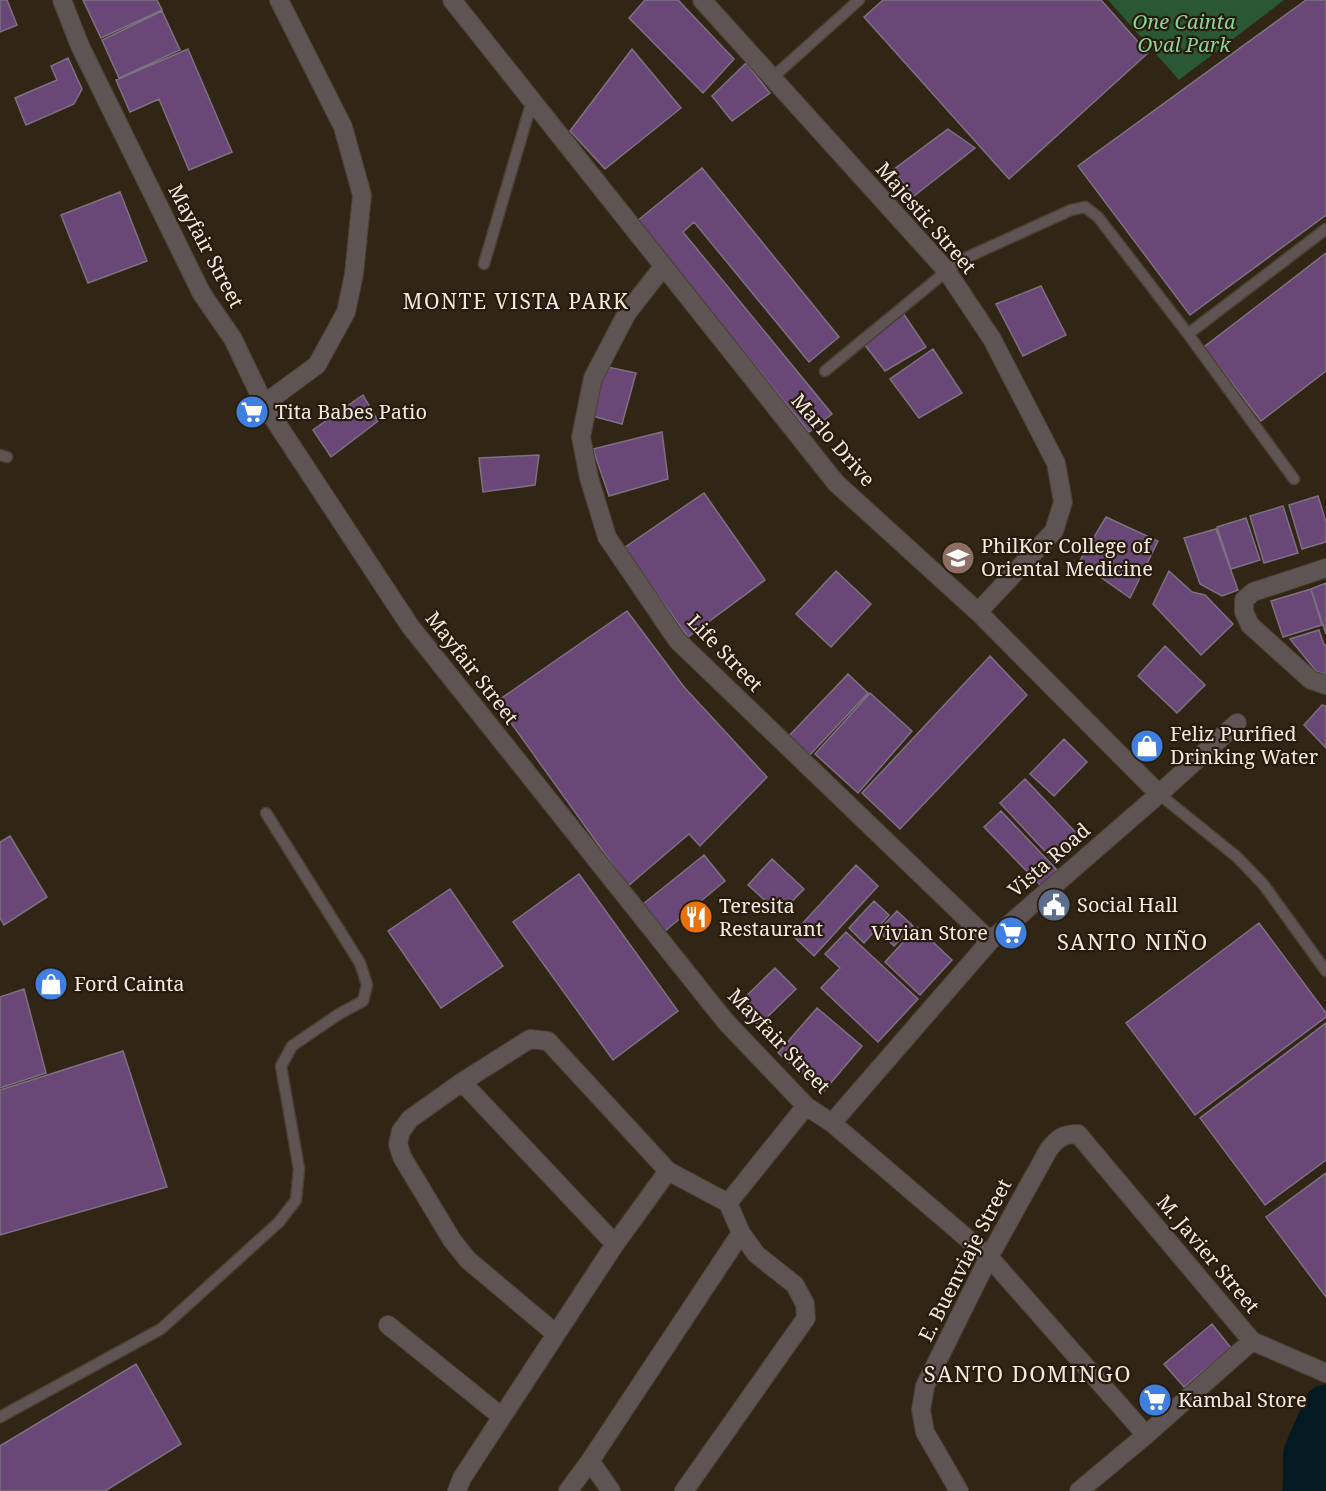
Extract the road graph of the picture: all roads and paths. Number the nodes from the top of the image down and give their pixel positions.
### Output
1 (63, 0) edge
2 (279, 0) edge
3 (452, 0) edge
4 (702, 0) edge
5 (859, 0) edge
6 (772, 78) junction
7 (532, 101) junction
8 (1326, 229) edge
9 (484, 264) dead end
10 (663, 267) junction
11 (946, 270) junction
12 (1188, 334) junction
13 (825, 371) dead end
14 (264, 404) junction
15 (1294, 479) dead end
16 (1326, 568) edge
17 (978, 612) junction
18 (1326, 685) edge
19 (1236, 723) dead end
20 (1159, 794) junction
21 (266, 813) dead end
22 (990, 941) junction
23 (1326, 971) edge
24 (462, 1082) junction
25 (806, 1106) junction
26 (832, 1122) junction
27 (1078, 1134) joint
28 (668, 1172) junction
29 (728, 1203) junction
30 (741, 1233) junction
31 (615, 1245) junction
32 (989, 1257) junction
33 (388, 1325) dead end
34 (556, 1334) junction
35 (1251, 1341) junction
36 (1325, 1373) edge
37 (0, 1417) edge
38 (502, 1417) junction
39 (1146, 1435) junction
40 (590, 1461) junction
41 (457, 1491) edge
42 (568, 1491) edge
43 (611, 1491) edge
44 (684, 1491) edge
45 (958, 1491) edge
46 (1079, 1491) edge

1 - 14 street, Mayfair Street
2 - 14 street
3 - 7 street, Marlo Drive
4 - 6 street, Majestic Street
5 - 6 lane
6 - 11 street, Majestic Street
7 - 9 lane
7 - 10 street, Marlo Drive
8 - 12 lane
10 - 17 street, Marlo Drive
10 - 22 street, Life Street
11 - 12 lane
11 - 13 lane
11 - 17 street, Majestic Street
12 - 15 lane
14 - 25 street, Mayfair Street
16 - 18 street
17 - 20 street, Marlo Drive
19 - 20 street, Vista Road
20 - 22 street, Vista Road
20 - 23 lane, Marlo Drive
21 - 37 lane
22 - 26 street, Vista Road
24 - 28 street
24 - 31 street
24 - 34 street
25 - 26 street, Mayfair Street
25 - 29 street
26 - 32 street, Mayfair Street
27 - 32 street, E. Buenviaje Street
27 - 35 street, M. Javier Street
28 - 29 street
28 - 31 street
29 - 30 street
30 - 40 street
30 - 44 street
31 - 34 street
32 - 39 street, Mayfair Street
32 - 45 street, E. Buenviaje Street
33 - 38 street
34 - 38 street
35 - 36 street, M. Javier Street
35 - 39 street
38 - 41 street
39 - 46 street
40 - 42 street
40 - 43 street

